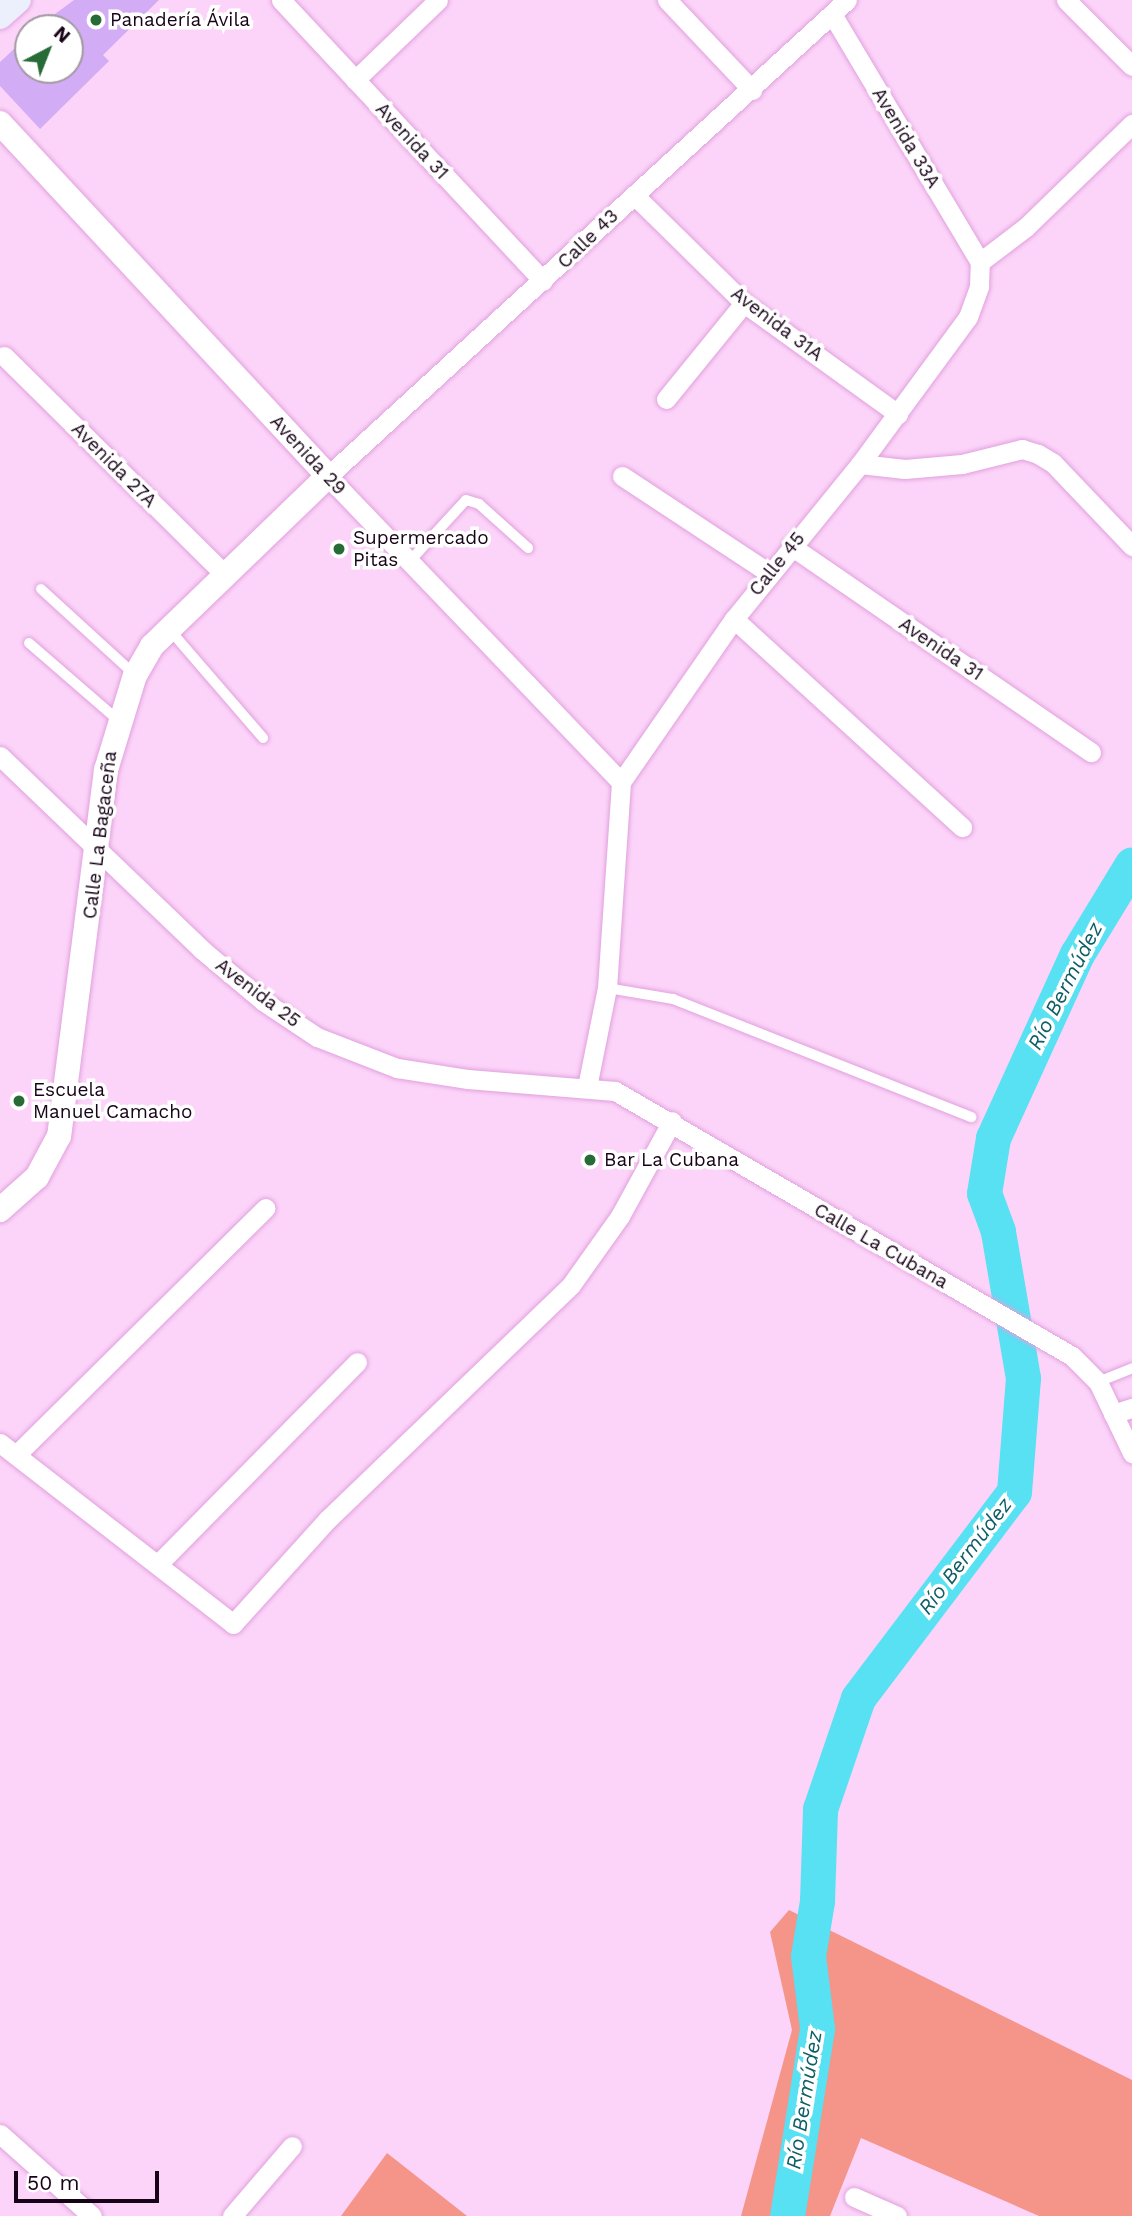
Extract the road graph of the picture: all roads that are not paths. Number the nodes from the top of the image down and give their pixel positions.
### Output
1 (18, 0) edge
2 (281, 0) edge
3 (438, 0) edge
4 (667, 0) edge
5 (847, 0) edge
6 (1066, 0) edge
7 (832, 14) junction
8 (0, 16) edge
9 (1132, 66) edge
10 (355, 80) junction
11 (752, 90) junction
12 (0, 123) edge
13 (1132, 124) edge
14 (634, 195) junction
15 (980, 262) junction
16 (543, 281) junction
17 (744, 303) junction
18 (4, 356) dead end
19 (666, 399) dead end
20 (898, 414) junction
21 (860, 464) junction
22 (328, 476) junction
23 (622, 476) dead end
24 (791, 546) junction
25 (1132, 546) edge
26 (528, 548) dead end
27 (408, 563) junction
28 (769, 573) junction
29 (223, 574) junction
30 (41, 589) dead end
31 (734, 619) junction
32 (168, 628) junction
33 (29, 643) dead end
34 (135, 675) junction
35 (118, 720) junction
36 (263, 738) dead end
37 (1091, 752) dead end
38 (0, 756) edge
39 (621, 782) junction
40 (962, 827) dead end
41 (98, 849) junction
42 (607, 988) junction
43 (587, 1087) junction
44 (971, 1117) dead end
45 (672, 1121) junction
46 (266, 1208) dead end
47 (0, 1210) edge
48 (358, 1362) dead end
49 (1132, 1368) edge
50 (1098, 1382) junction
51 (1123, 1411) edge
52 (0, 1443) edge
53 (1132, 1452) edge
54 (16, 1455) junction
55 (159, 1563) junction
56 (0, 2134) edge
57 (292, 2146) dead end
58 (854, 2197) dead end
59 (92, 2216) edge
60 (232, 2216) edge
61 (897, 2216) edge

1 - 8 main road
2 - 10 street, Avenida 31
3 - 10 street
4 - 11 street
5 - 7 street, Calle 43
6 - 9 street
7 - 11 street, Calle 43
7 - 15 street, Avenida 33A
10 - 16 street, Avenida 31
11 - 14 street, Calle 43
12 - 22 street, Avenida 29
13 - 15 street
14 - 16 street, Calle 43
14 - 17 street, Avenida 31A
15 - 20 street, Calle 45
16 - 22 street, Calle 43
17 - 19 street
17 - 20 street, Avenida 31A
18 - 29 street, Avenida 27A
20 - 21 street, Calle 45
21 - 24 street, Calle 45
21 - 25 street
22 - 27 street, Avenida 29
22 - 29 street, Calle La Bagaceña
23 - 28 street
24 - 28 street, Calle 45
24 - 37 street, Avenida 31
26 - 27 lane
27 - 39 street, Avenida 29
28 - 31 street, Calle 45
29 - 32 street, Calle La Bagaceña
30 - 34 lane
31 - 39 street, Calle 45
31 - 40 street
32 - 34 street, Calle La Bagaceña
32 - 36 lane
33 - 35 lane
34 - 35 street, Calle La Bagaceña
35 - 41 street, Calle La Bagaceña
38 - 41 street, Avenida 25
39 - 42 street
41 - 43 street, Avenida 25
41 - 47 street, Calle La Bagaceña
42 - 43 street
42 - 44 lane
43 - 45 street, Calle La Cubana
45 - 50 street, Calle La Cubana
45 - 55 street
46 - 54 street
48 - 55 street
49 - 50 lane
50 - 51 street, Calle La Cubana
51 - 53 street, Calle La Cubana
52 - 54 street
54 - 55 street
56 - 59 street
57 - 60 street
58 - 61 street

